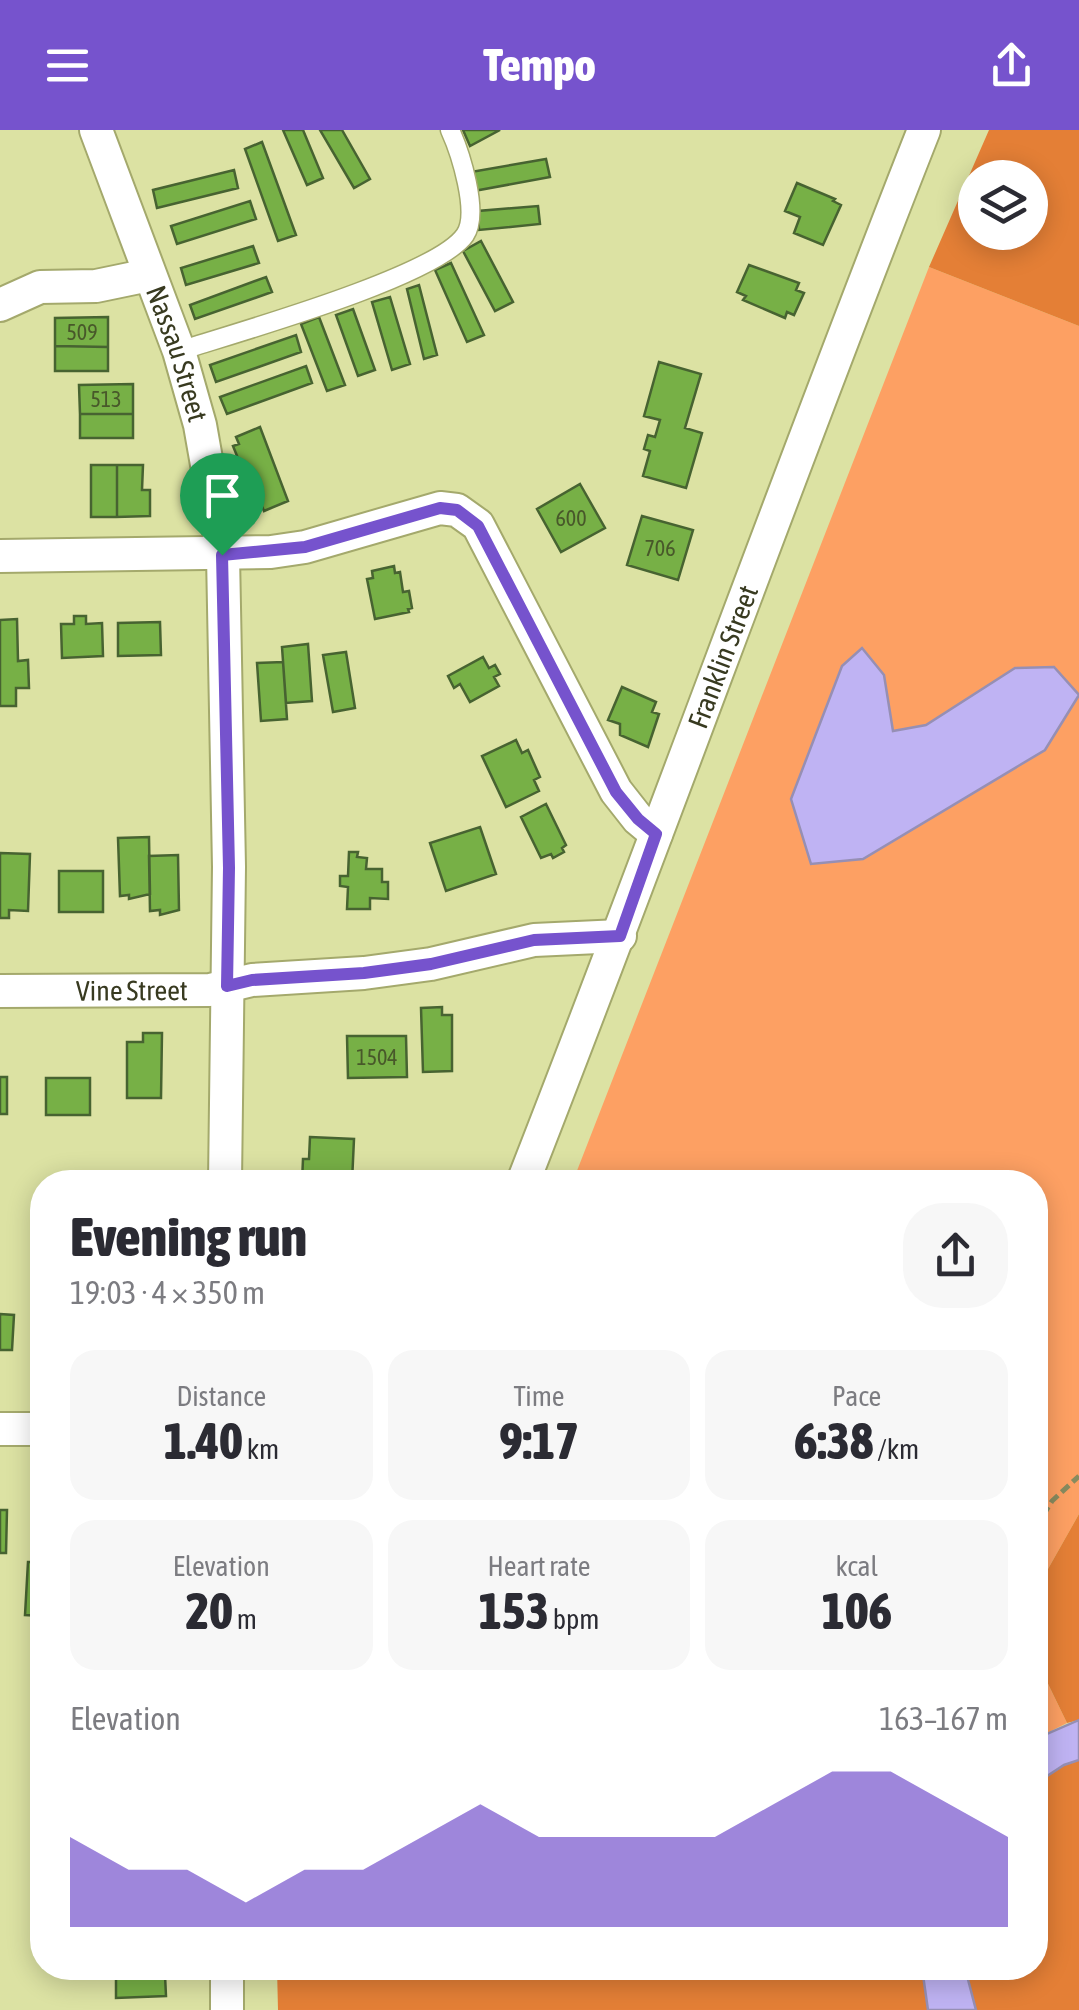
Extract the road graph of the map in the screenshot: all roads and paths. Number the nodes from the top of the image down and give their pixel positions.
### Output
1 (96, 130) edge
2 (450, 130) edge
3 (924, 130) edge
4 (149, 275) junction
5 (0, 305) edge
6 (179, 351) junction
7 (222, 555) junction
8 (0, 556) edge
9 (656, 834) junction
10 (620, 936) junction
11 (227, 986) junction
12 (0, 991) edge
13 (225, 1170) edge
14 (527, 1170) edge
15 (30, 1429) edge
16 (0, 1430) edge
17 (1079, 1476) edge
18 (1048, 1507) edge
19 (226, 1980) edge
20 (227, 2010) edge

1 - 4 street, Nassau Street
2 - 6 lane
3 - 9 street, Franklin Street
4 - 5 street
4 - 6 street, Nassau Street
6 - 7 street, Nassau Street
7 - 8 street
7 - 9 street
7 - 11 street, Nassau Street
9 - 10 street, Franklin Street
10 - 11 street, Vine Street
10 - 14 street, Franklin Street
11 - 12 street, Vine Street
11 - 13 street, Nassau Street
15 - 16 street
17 - 18 path
19 - 20 street

